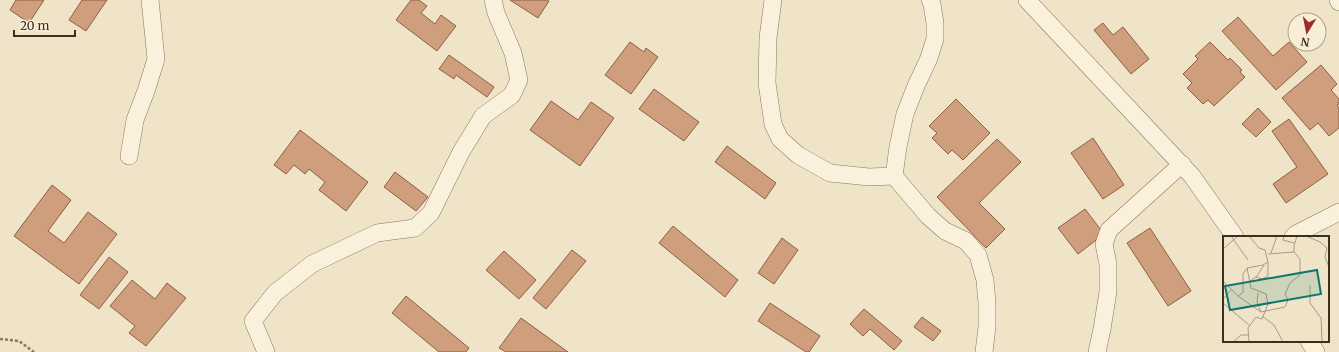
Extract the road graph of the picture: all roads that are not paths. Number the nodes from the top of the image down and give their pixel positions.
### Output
1 (150, 0) edge
2 (493, 0) edge
3 (773, 0) edge
4 (930, 0) edge
5 (1027, 0) edge
6 (130, 156) dead end
7 (1182, 164) junction
8 (894, 176) junction
9 (1339, 212) edge
10 (1235, 236) edge
11 (1294, 236) edge
12 (1310, 342) edge
13 (266, 352) edge
14 (984, 352) edge
15 (1097, 352) edge
16 (1316, 352) edge

1 - 6 street
2 - 13 street
3 - 8 street
4 - 8 street
5 - 7 street
7 - 10 street
7 - 15 street
8 - 14 street
9 - 11 street
12 - 16 street

